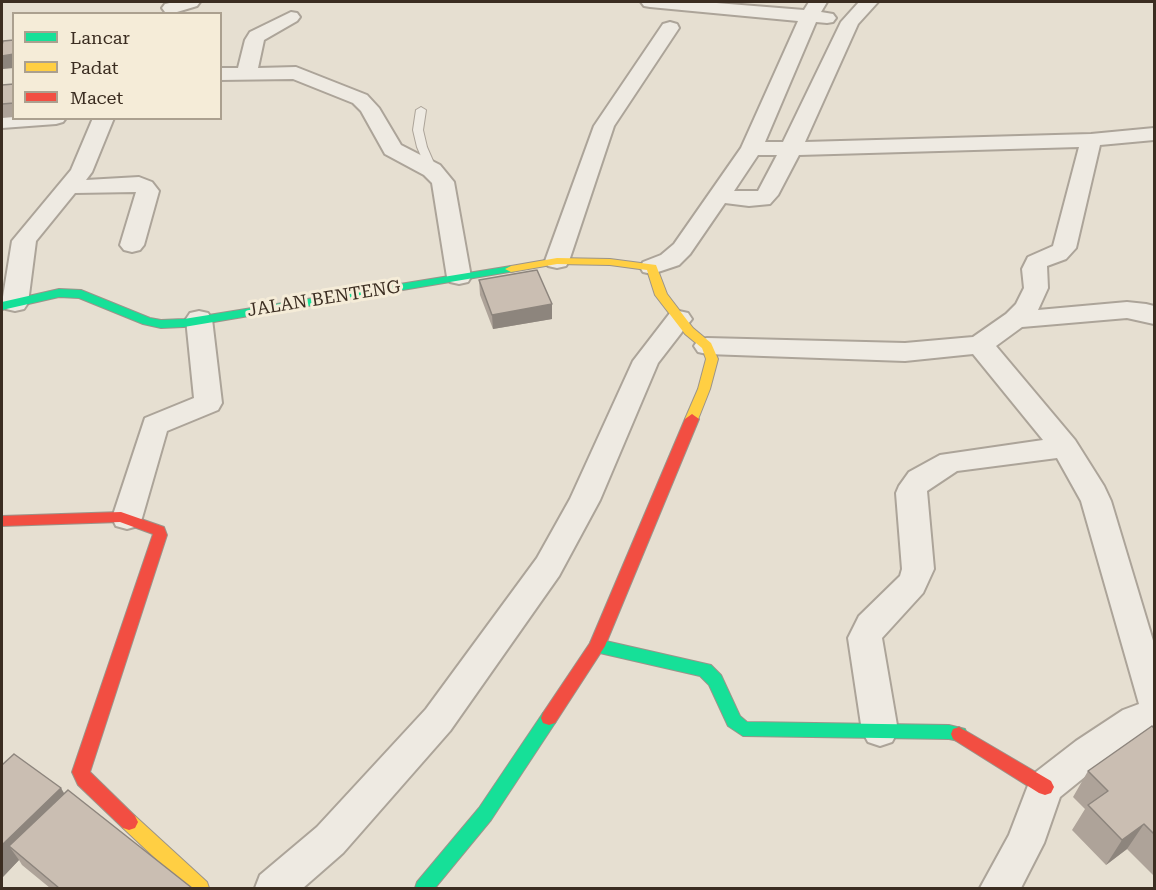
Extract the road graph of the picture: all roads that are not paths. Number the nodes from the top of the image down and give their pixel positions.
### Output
1 (191, 2) edge
2 (650, 2) edge
3 (869, 2) edge
4 (170, 8) edge
5 (814, 8) edge
6 (291, 17) dead end
7 (850, 22) junction
8 (670, 28) dead end
9 (248, 73) junction
10 (222, 74) edge
11 (421, 110) dead end
12 (29, 120) edge
13 (103, 120) edge
14 (2, 122) edge
15 (1155, 134) edge
16 (1090, 140) junction
17 (752, 148) junction
18 (791, 149) junction
19 (432, 170) junction
20 (70, 187) junction
21 (719, 196) junction
22 (132, 245) dead end
23 (557, 261) junction
24 (652, 267) junction
25 (459, 277) junction
26 (8, 305) edge
27 (1155, 316) edge
28 (199, 319) junction
29 (679, 319) junction
30 (1015, 320) junction
31 (980, 345) junction
32 (707, 346) junction
33 (1065, 447) junction
34 (127, 518) junction
35 (2, 521) edge
36 (597, 646) junction
37 (1155, 699) edge
38 (1155, 715) edge
39 (880, 731) junction
40 (1045, 787) junction
41 (200, 888) edge
42 (274, 888) edge
43 (424, 888) edge
44 (1000, 888) edge

1 - 4 street
2 - 5 street
3 - 7 street
5 - 7 street
5 - 17 street
6 - 9 street
7 - 18 street
8 - 23 street
9 - 10 street
9 - 19 street
11 - 19 lane
12 - 14 street
13 - 20 street
15 - 16 street
16 - 18 street
16 - 30 street
17 - 18 street
17 - 21 street
18 - 21 street
19 - 25 street
20 - 22 street
20 - 26 street
21 - 24 street
23 - 24 street, JALAN BENTENG
23 - 25 street, JALAN BENTENG
24 - 29 street
25 - 28 street, JALAN BENTENG
26 - 28 street, JALAN BENTENG
27 - 30 street
28 - 34 street
29 - 32 street
29 - 42 street
30 - 31 street
31 - 32 street
31 - 33 street
32 - 36 street
33 - 37 street
33 - 39 street
34 - 35 street
34 - 41 street
36 - 39 street
36 - 43 street
38 - 40 street
39 - 40 street
40 - 44 street

